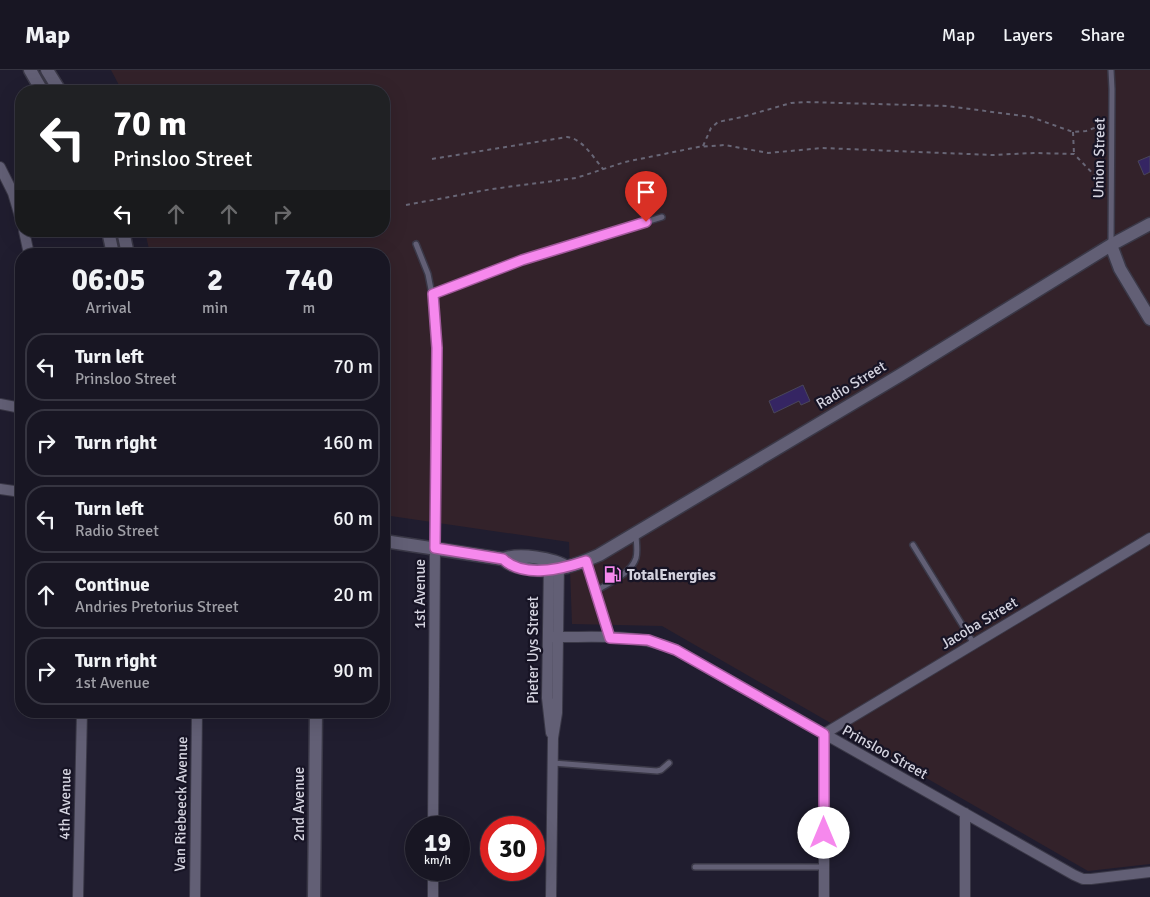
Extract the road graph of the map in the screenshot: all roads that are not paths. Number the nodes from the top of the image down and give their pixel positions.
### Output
1 (30, 70) edge
2 (48, 70) edge
3 (1111, 70) edge
4 (39, 85) edge
5 (57, 85) edge
6 (0, 167) edge
7 (15, 200) edge
8 (662, 217) dead end
9 (1150, 224) edge
10 (416, 244) dead end
11 (1111, 245) junction
12 (433, 294) junction
13 (1150, 319) edge
14 (0, 404) edge
15 (15, 407) edge
16 (0, 489) edge
17 (15, 491) edge
18 (636, 534) junction
19 (1150, 538) edge
20 (390, 542) edge
21 (914, 545) dead end
22 (435, 548) junction
23 (586, 561) junction
24 (556, 566) junction
25 (596, 591) junction
26 (553, 637) junction
27 (610, 638) junction
28 (974, 644) junction
29 (82, 718) edge
30 (197, 718) edge
31 (316, 718) edge
32 (824, 734) junction
33 (552, 763) junction
34 (669, 763) dead end
35 (965, 813) junction
36 (433, 816) edge
37 (695, 867) dead end
38 (824, 867) junction
39 (1150, 872) edge
40 (433, 881) edge
41 (78, 897) edge
42 (195, 897) edge
43 (314, 897) edge
44 (433, 897) edge
45 (551, 897) edge
46 (824, 897) edge
47 (965, 897) edge

1 - 4 street
2 - 5 street
3 - 11 lane, Union Street
6 - 7 street
8 - 12 lane
9 - 11 street, Radio Street
10 - 12 lane, 1st Avenue
11 - 13 street
11 - 18 street, Radio Street
12 - 22 lane, 1st Avenue
14 - 15 street
16 - 17 street
18 - 23 street, Radio Street
18 - 25 lane
19 - 28 street, Jacoba Street
20 - 22 street
21 - 28 lane
22 - 24 street
22 - 36 street, 1st Avenue
23 - 24 street, Radio Street
23 - 25 lane
24 - 26 street, Pieter Uys Street
25 - 27 lane
26 - 27 street, Prinsloo Street
26 - 33 street, Pieter Uys Street
27 - 32 street, Prinsloo Street
28 - 32 street, Jacoba Street
29 - 41 street, 4th Avenue
30 - 42 street, Van Riebeeck Avenue
31 - 43 street, 2nd Avenue
32 - 35 street, Prinsloo Street
32 - 38 street
33 - 34 lane
33 - 45 street, Pieter Uys Street
35 - 39 street, Prinsloo Street
35 - 47 street
37 - 38 lane
38 - 46 street
40 - 44 street

